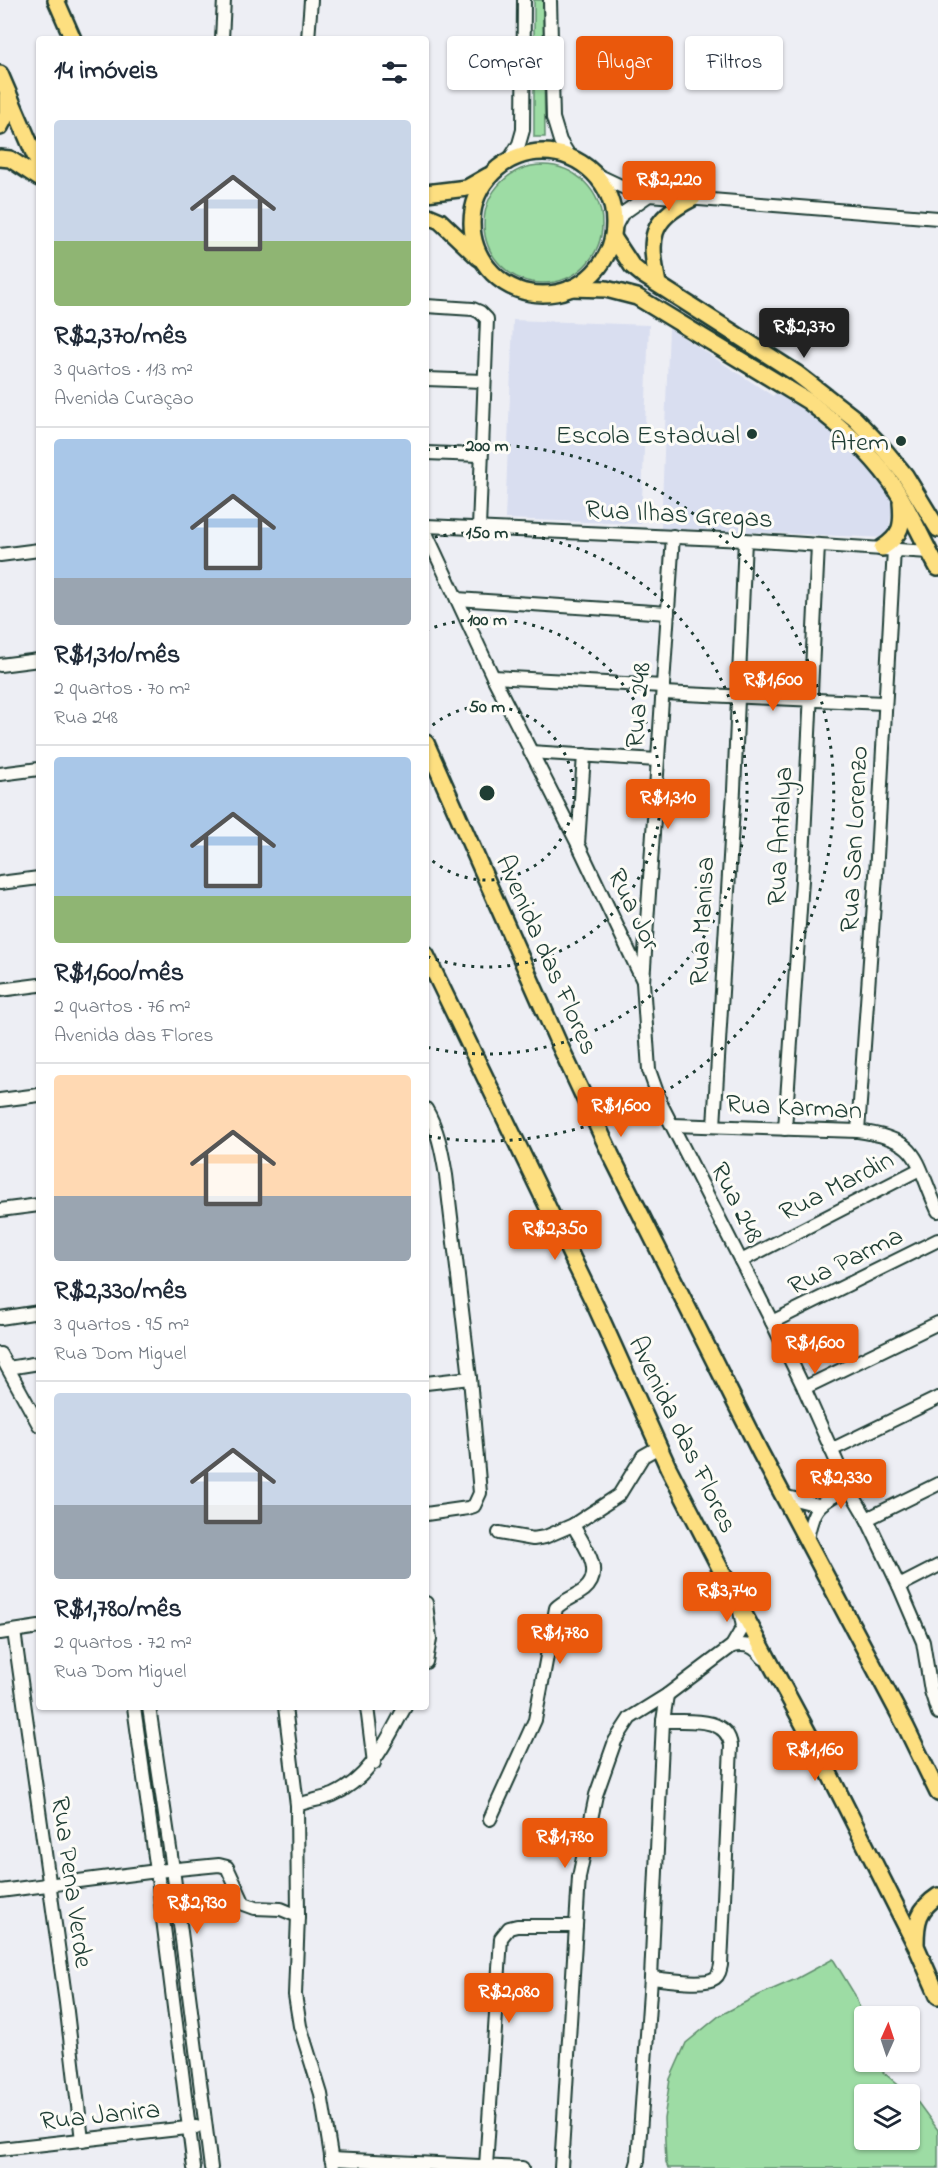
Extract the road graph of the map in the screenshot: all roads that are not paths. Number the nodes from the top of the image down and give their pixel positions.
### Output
1 (56, 0) edge
2 (224, 0) edge
3 (311, 0) edge
4 (524, 0) edge
5 (550, 0) edge
6 (72, 36) edge
7 (222, 36) edge
8 (308, 36) edge
9 (2, 79) edge
10 (0, 127) edge
11 (0, 158) edge
12 (36, 158) edge
13 (570, 158) junction
14 (509, 160) junction
15 (593, 172) junction
16 (490, 174) junction
17 (36, 176) edge
18 (429, 193) edge
19 (649, 195) junction
20 (693, 198) junction
21 (429, 216) edge
22 (938, 218) edge
23 (613, 233) junction
24 (484, 264) junction
25 (658, 284) junction
26 (571, 288) junction
27 (429, 306) edge
28 (429, 379) edge
29 (484, 381) junction
30 (429, 453) edge
31 (480, 455) junction
32 (901, 499) junction
33 (429, 526) edge
34 (479, 528) junction
35 (938, 529) edge
36 (673, 536) junction
37 (429, 539) edge
38 (745, 540) junction
39 (818, 545) junction
40 (888, 548) junction
41 (36, 550) edge
42 (929, 552) junction
43 (0, 555) edge
44 (938, 568) edge
45 (457, 599) junction
46 (668, 612) junction
47 (36, 660) edge
48 (0, 665) edge
49 (493, 677) junction
50 (663, 689) junction
51 (737, 696) junction
52 (809, 699) junction
53 (884, 702) junction
54 (429, 749) edge
55 (530, 752) junction
56 (584, 755) junction
57 (657, 760) junction
58 (36, 769) edge
59 (0, 774) edge
60 (578, 844) junction
61 (36, 878) edge
62 (0, 882) edge
63 (429, 961) edge
64 (643, 982) junction
65 (36, 985) edge
66 (0, 990) edge
67 (36, 1095) edge
68 (0, 1100) edge
69 (429, 1115) edge
70 (672, 1125) junction
71 (714, 1126) junction
72 (785, 1129) junction
73 (858, 1131) junction
74 (920, 1169) junction
75 (36, 1205) edge
76 (0, 1210) edge
77 (938, 1211) edge
78 (938, 1240) edge
79 (741, 1261) junction
80 (36, 1312) edge
81 (0, 1318) edge
82 (772, 1322) junction
83 (938, 1323) edge
84 (0, 1354) edge
85 (36, 1363) edge
86 (8, 1368) junction
87 (470, 1378) junction
88 (429, 1383) edge
89 (804, 1388) junction
90 (938, 1398) edge
91 (36, 1417) edge
92 (659, 1447) junction
93 (831, 1450) junction
94 (938, 1484) edge
95 (848, 1488) junction
96 (783, 1496) junction
97 (818, 1505) junction
98 (429, 1514) edge
99 (867, 1519) junction
100 (573, 1525) junction
101 (499, 1533) dead end
102 (807, 1539) junction
103 (938, 1566) edge
104 (899, 1586) junction
105 (738, 1603) junction
106 (36, 1627) edge
107 (14, 1631) junction
108 (0, 1633) edge
109 (732, 1646) junction
110 (776, 1674) junction
111 (667, 1695) junction
112 (134, 1710) edge
113 (149, 1710) edge
114 (285, 1710) edge
115 (367, 1710) edge
116 (403, 1710) edge
117 (938, 1713) edge
118 (663, 1721) junction
119 (374, 1762) junction
120 (938, 1793) edge
121 (297, 1805) junction
122 (490, 1819) dead end
123 (173, 1869) junction
124 (157, 1870) junction
125 (50, 1885) junction
126 (0, 1891) edge
127 (938, 1896) edge
128 (298, 1916) junction
129 (576, 1926) junction
130 (916, 1948) junction
131 (651, 1978) junction
132 (938, 1996) edge
133 (206, 2126) junction
134 (189, 2128) junction
135 (82, 2140) junction
136 (0, 2149) edge
137 (332, 2164) edge
138 (486, 2166) junction
139 (194, 2168) edge
140 (211, 2168) edge
141 (522, 2168) edge
142 (561, 2168) edge
143 (636, 2168) edge

1 - 6 main road
2 - 7 street
3 - 8 street
4 - 14 street
5 - 13 street
9 - 10 main road
9 - 12 main road
11 - 17 main road
13 - 14 main road
13 - 15 main road
14 - 16 main road
15 - 19 street
15 - 23 main road
16 - 18 main road
16 - 24 main road
19 - 20 street
19 - 23 street
20 - 22 street
20 - 25 main road
21 - 24 main road
23 - 25 main road
23 - 26 main road
24 - 26 main road
25 - 35 main road
26 - 32 main road
27 - 29 street
28 - 29 street
29 - 31 street
30 - 31 street
31 - 34 street
32 - 40 main road
32 - 42 main road
33 - 34 street, Rua Ilhas Gregas
34 - 36 street, Rua Ilhas Gregas
36 - 38 street, Rua Ilhas Gregas
36 - 46 street, Rua 248
37 - 45 street, Rua Jor
38 - 39 street, Rua Ilhas Gregas
38 - 51 street, Rua Manisa
39 - 40 street, Rua Ilhas Gregas
39 - 52 street, Rua Antalya
40 - 42 street, Rua Ilhas Gregas
40 - 53 street, Rua San Lorenzo
41 - 43 street
42 - 44 main road
45 - 46 street
45 - 49 street, Rua Jor
46 - 50 street, Rua 248
47 - 48 street
49 - 50 street
49 - 55 street, Rua Jor
50 - 51 street
50 - 57 street, Rua 248
51 - 52 street
51 - 71 street, Rua Manisa
52 - 53 street
52 - 72 street, Rua Antalya
53 - 73 street, Rua San Lorenzo
54 - 96 main road, Avenida das Flores
55 - 56 street
55 - 60 street, Rua Jor
56 - 57 street
56 - 60 street
57 - 64 street, Rua 248
58 - 59 street
60 - 64 street, Rua Jor
61 - 62 street
63 - 92 main road, Avenida das Flores
64 - 70 street, Rua 248
65 - 66 street
67 - 68 street
69 - 87 street
70 - 71 street, Rua Karman
70 - 79 street, Rua 248
71 - 72 street, Rua Karman
72 - 73 street, Rua Karman
73 - 74 street, Rua Karman
74 - 77 street
74 - 79 street, Rua Mardin
75 - 76 street
78 - 82 street, Rua Parma
79 - 82 street, Rua 248
80 - 81 street
82 - 89 street, Rua 248
83 - 89 street
84 - 86 street
85 - 86 street
86 - 91 street
87 - 88 street
87 - 98 street
89 - 93 street, Rua 248
90 - 93 street
92 - 100 street
92 - 105 main road, Avenida das Flores
93 - 95 street, Rua 248
94 - 99 street
95 - 97 street
95 - 99 street, Rua 248
96 - 97 street
96 - 102 main road, Avenida das Flores
97 - 102 street
99 - 104 street, Rua 248
100 - 101 street
100 - 122 street
102 - 120 main road, Avenida das Flores
103 - 104 street
104 - 117 street, Rua 248
105 - 109 street
105 - 110 main road, Avenida das Flores
106 - 107 street
107 - 108 street
107 - 125 street, Rua Pena Verde
109 - 110 street
109 - 111 street
110 - 130 main road, Avenida das Flores
111 - 118 street
111 - 129 street
112 - 124 street
113 - 123 street
114 - 121 street
115 - 119 street
116 - 119 street
118 - 131 street
118 - 131 street
119 - 121 street
121 - 128 street
123 - 124 street
123 - 128 street
123 - 133 street
124 - 125 street
124 - 134 street
125 - 126 street
125 - 135 street, Rua Pena Verde
127 - 130 main road
128 - 137 street
129 - 138 street
129 - 142 street
130 - 132 main road, Avenida das Flores
131 - 143 street
133 - 134 street, Rua Janira
133 - 140 street
134 - 135 street, Rua Janira
134 - 139 street
135 - 136 street, Rua Janira
137 - 138 street
138 - 141 street

